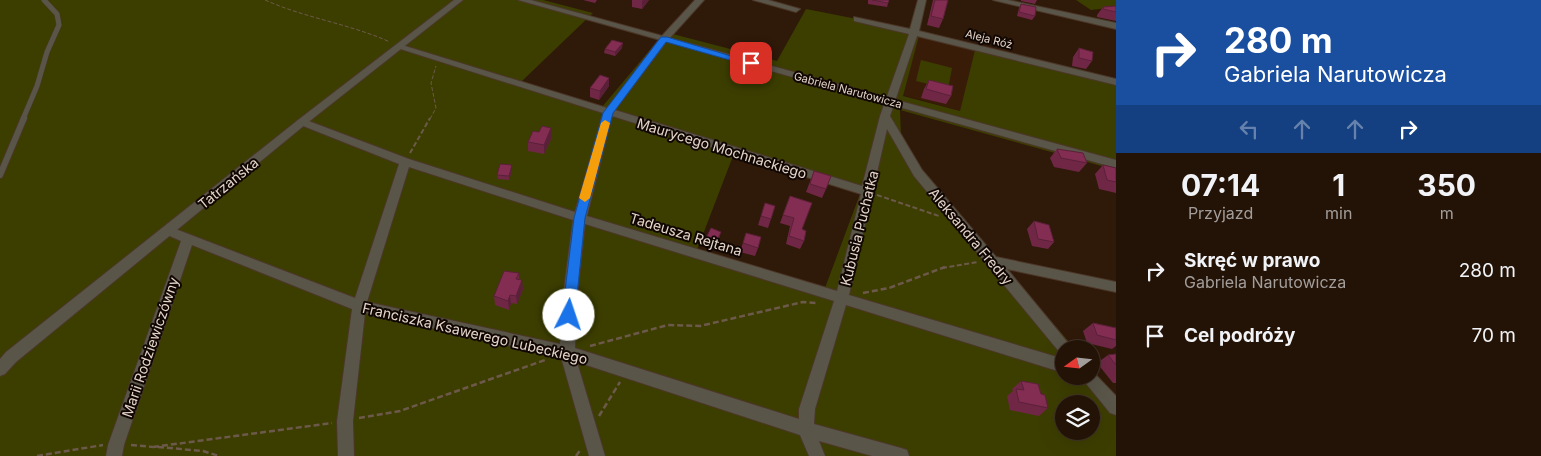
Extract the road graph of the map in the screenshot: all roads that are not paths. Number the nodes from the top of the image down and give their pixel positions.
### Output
1 (44, 0) edge
2 (459, 0) edge
3 (522, 0) edge
4 (700, 0) edge
5 (757, 0) edge
6 (922, 0) edge
7 (996, 0) edge
8 (796, 9) dead end
9 (857, 19) dead end
10 (1116, 26) edge
11 (914, 32) junction
12 (664, 39) junction
13 (399, 47) junction
14 (1116, 82) edge
15 (890, 101) junction
16 (608, 113) junction
17 (885, 116) junction
18 (302, 122) junction
19 (406, 162) junction
20 (1116, 164) edge
21 (0, 175) edge
22 (868, 192) junction
23 (580, 218) junction
24 (169, 231) junction
25 (188, 239) junction
26 (993, 261) junction
27 (1116, 287) edge
28 (842, 297) junction
29 (359, 306) junction
30 (1059, 340) edge
31 (567, 352) junction
32 (1055, 363) edge
33 (0, 368) edge
34 (1097, 385) edge
35 (1116, 408) edge
36 (806, 428) junction
37 (114, 456) edge
38 (346, 456) edge
39 (598, 456) edge
40 (817, 456) edge
41 (901, 456) edge

1 - 21 lane
2 - 13 street, Tatrzańska
3 - 12 street, Gabriela Narutowicza
4 - 12 street
5 - 8 street
6 - 11 street, Kubusia Puchatka
7 - 10 street
9 - 11 street, Aleja Róż
11 - 14 street, Aleja Róż
11 - 15 street, Kubusia Puchatka
12 - 15 street, Gabriela Narutowicza
12 - 16 street
13 - 16 street, Maurycego Mochnackiego
13 - 18 street, Tatrzańska
15 - 17 street, Kubusia Puchatka
15 - 20 street, Gabriela Narutowicza
16 - 22 street, Maurycego Mochnackiego
16 - 23 street
17 - 22 street, Kubusia Puchatka
17 - 26 street, Aleksandra Fredry
18 - 19 street, Tadeusza Rejtana
18 - 24 street, Tatrzańska
19 - 23 street, Tadeusza Rejtana
19 - 29 street
22 - 28 street, Kubusia Puchatka
23 - 28 street, Tadeusza Rejtana
23 - 31 street
24 - 25 street, Franciszka Ksawerego Lubeckiego
24 - 33 street, Tatrzańska
25 - 29 street, Franciszka Ksawerego Lubeckiego
25 - 37 street, Marii Rodziewiczówny
26 - 27 street
26 - 30 street, Aleksandra Fredry
28 - 32 street, Tadeusza Rejtana
28 - 36 street, Kubusia Puchatka
29 - 31 street, Franciszka Ksawerego Lubeckiego
29 - 38 street
31 - 36 street, Franciszka Ksawerego Lubeckiego
31 - 39 street
34 - 35 street
36 - 40 street
36 - 41 street, Franciszka Ksawerego Lubeckiego

